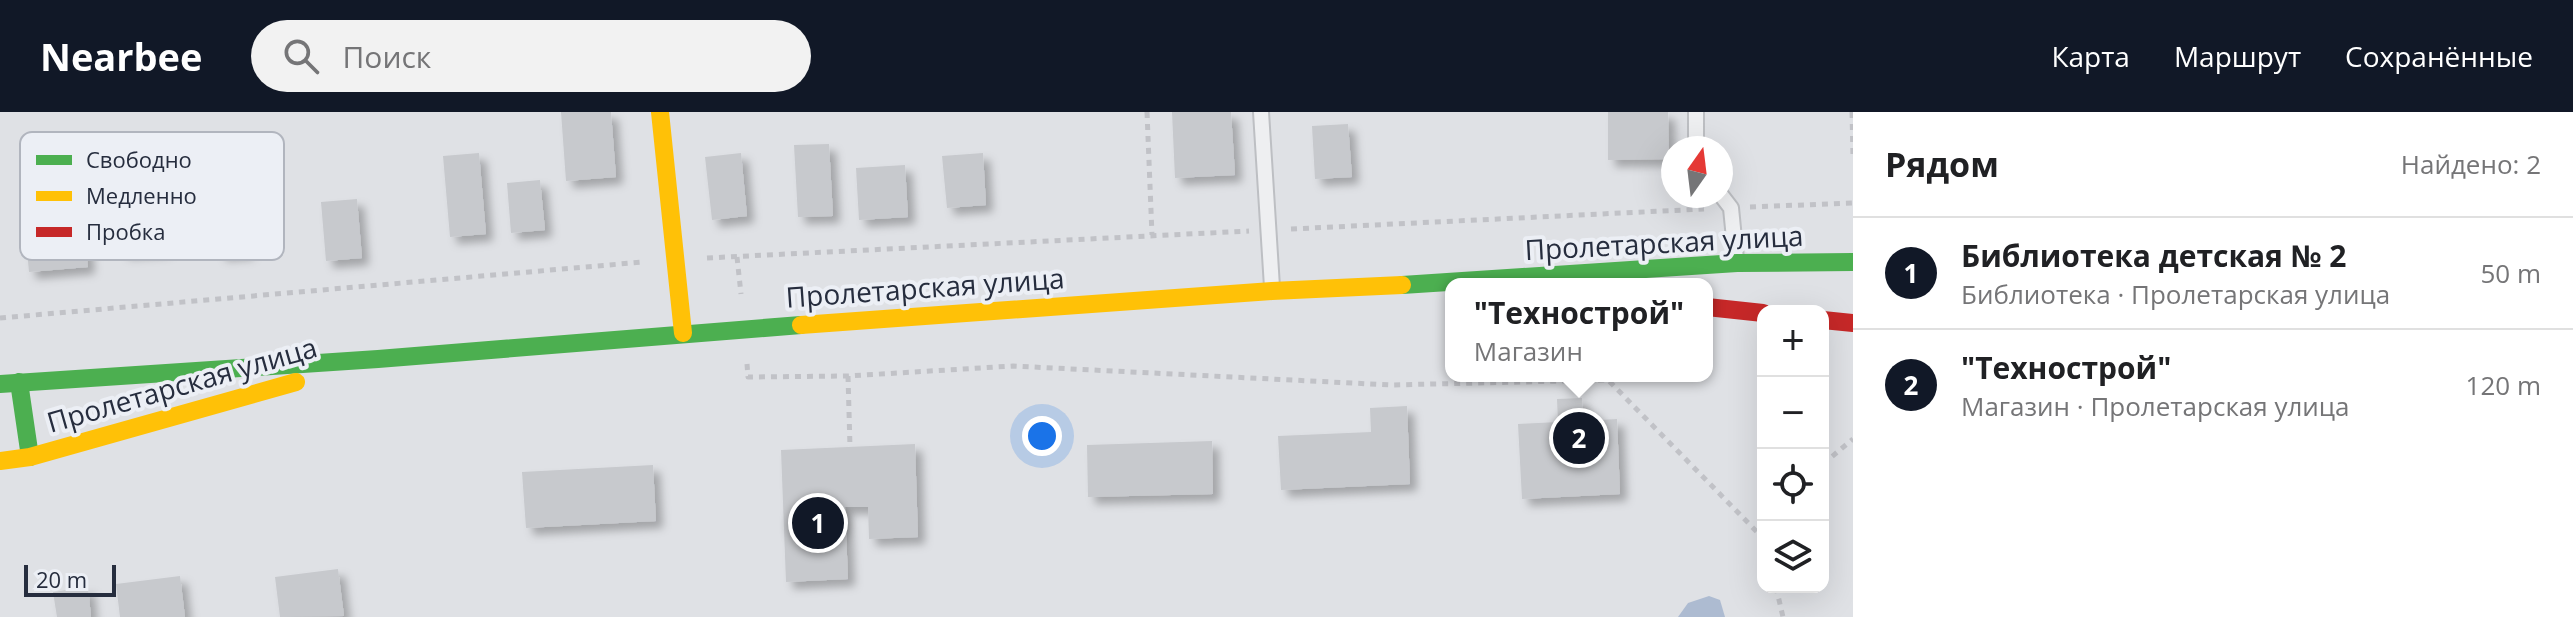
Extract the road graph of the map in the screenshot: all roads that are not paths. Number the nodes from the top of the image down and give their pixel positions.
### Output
1 (660, 112) edge
2 (1261, 112) edge
3 (1696, 112) edge
4 (1696, 136) edge
5 (1731, 208) edge
6 (1853, 262) edge
7 (1737, 263) junction
8 (1520, 278) edge
9 (1445, 283) edge
10 (1272, 291) junction
11 (1713, 308) edge
12 (1757, 312) edge
13 (1829, 321) edge
14 (1853, 323) edge
15 (683, 333) junction
16 (378, 359) junction
17 (19, 382) junction
18 (0, 384) edge
19 (30, 457) junction
20 (0, 461) edge

1 - 15 main road
2 - 10 lane
3 - 4 lane
5 - 7 lane
6 - 7 main road, Пролетарская улица
7 - 8 main road, Пролетарская улица
9 - 10 main road, Пролетарская улица
10 - 15 main road, Пролетарская улица
11 - 12 main road
13 - 14 main road
15 - 16 main road, Пролетарская улица
16 - 17 main road, Пролетарская улица
16 - 19 main road, Пролетарская улица
17 - 18 main road, Пролетарская улица
17 - 19 main road
19 - 20 main road, Пролетарская улица

